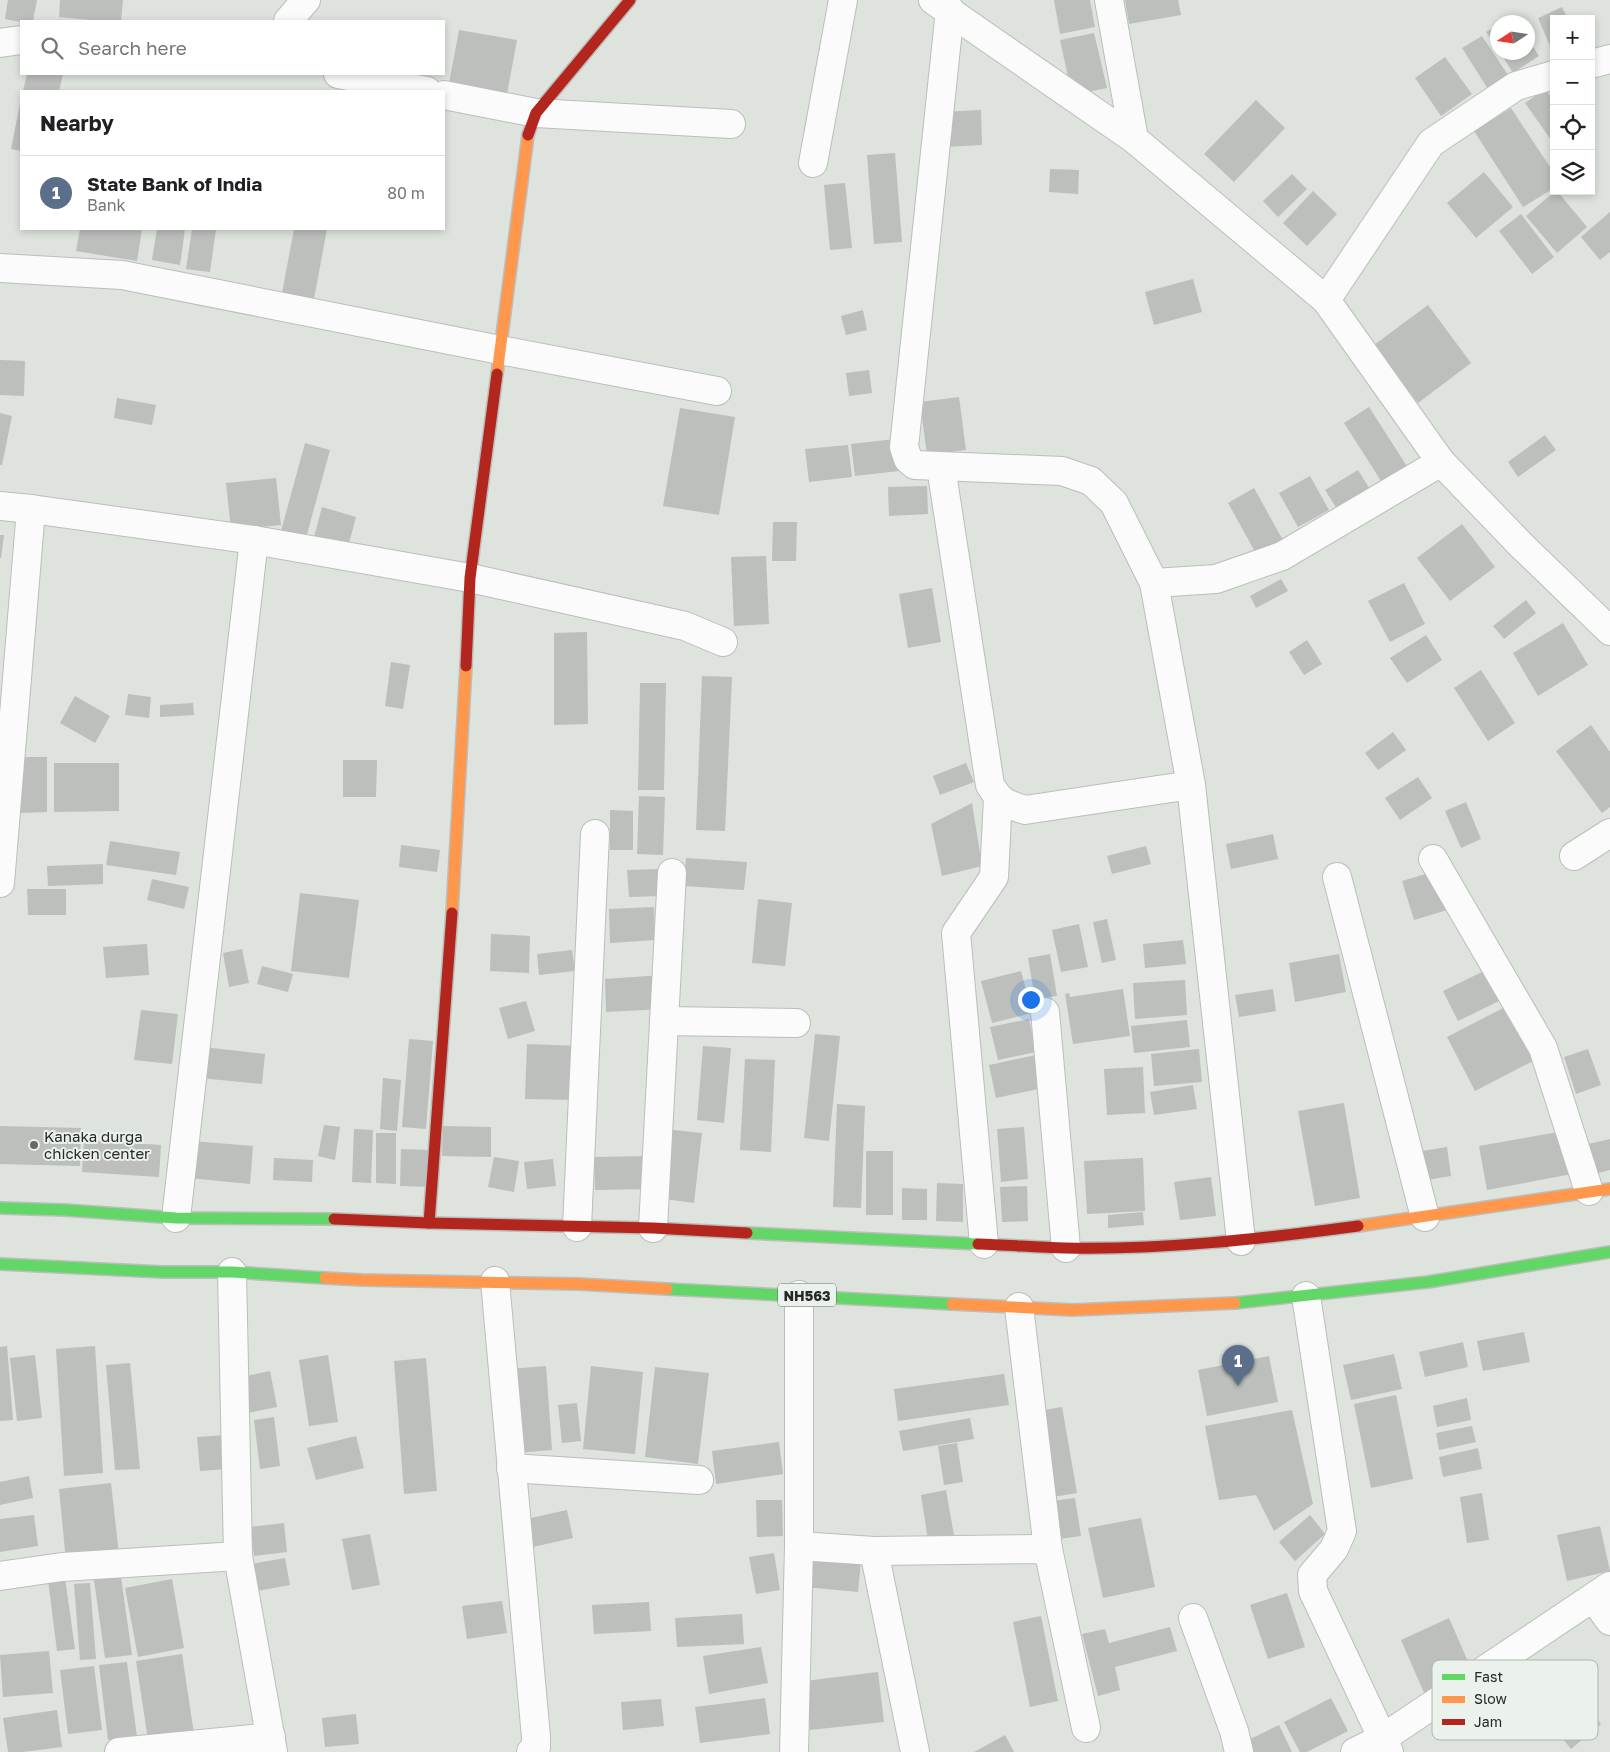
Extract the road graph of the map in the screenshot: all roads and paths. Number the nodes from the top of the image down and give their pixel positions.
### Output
1 (306, 0) edge
2 (630, 0) edge
3 (843, 0) edge
4 (1109, 0) edge
5 (941, 5) edge
6 (289, 20) edge
7 (20, 40) edge
8 (0, 43) edge
9 (1610, 58) edge
10 (1595, 63) edge
11 (343, 75) edge
12 (1550, 76) edge
13 (422, 90) edge
14 (445, 95) edge
15 (536, 113) junction
16 (730, 124) dead end
17 (1134, 139) junction
18 (813, 163) dead end
19 (0, 268) edge
20 (1326, 300) junction
21 (500, 350) junction
22 (717, 391) dead end
23 (1441, 462) junction
24 (941, 467) junction
25 (0, 506) edge
26 (31, 509) junction
27 (254, 540) junction
28 (470, 578) junction
29 (1154, 583) junction
30 (1610, 631) edge
31 (723, 642) dead end
32 (8, 693) edge
33 (1191, 785) junction
34 (998, 798) junction
35 (1610, 833) edge
36 (595, 834) dead end
37 (1574, 856) dead end
38 (1433, 859) dead end
39 (672, 873) dead end
40 (1337, 877) dead end
41 (0, 883) edge
42 (1045, 1012) dead end
43 (664, 1021) junction
44 (796, 1023) dead end
45 (1599, 1190) edge
46 (0, 1208) edge
47 (1425, 1217) junction
48 (176, 1218) junction
49 (429, 1223) junction
50 (577, 1227) junction
51 (653, 1228) junction
52 (1241, 1241) junction
53 (984, 1244) junction
54 (1066, 1248) junction
55 (1610, 1252) edge
56 (0, 1264) edge
57 (232, 1272) junction
58 (495, 1281) junction
59 (799, 1295) junction
60 (1306, 1296) junction
61 (1019, 1307) junction
62 (511, 1468) junction
63 (699, 1480) dead end
64 (799, 1546) junction
65 (1048, 1549) junction
66 (874, 1551) junction
67 (238, 1556) junction
68 (0, 1576) edge
69 (1602, 1592) edge
70 (1194, 1618) dead end
71 (1610, 1621) edge
72 (1506, 1660) edge
73 (1432, 1712) edge
74 (1086, 1728) dead end
75 (272, 1744) edge
76 (1386, 1745) edge
77 (119, 1752) edge
78 (531, 1752) edge
79 (794, 1752) edge
80 (915, 1752) edge
81 (1239, 1752) edge
82 (1355, 1752) edge

1 - 6 street
2 - 15 main road
3 - 18 street
4 - 17 street
5 - 17 street
5 - 24 street
7 - 8 street
9 - 10 street
11 - 13 street
12 - 20 street
14 - 15 street
15 - 16 street
15 - 21 main road
17 - 20 street
19 - 21 street
20 - 23 street
21 - 22 street
21 - 28 main road
23 - 29 street
23 - 30 street
24 - 29 street
24 - 34 street
25 - 26 street
26 - 27 street
26 - 32 street
27 - 28 street
27 - 48 street
28 - 31 street
28 - 49 main road
29 - 33 street
32 - 41 street
33 - 34 street
33 - 52 street
34 - 53 street
35 - 37 street
36 - 50 street
38 - 45 street
39 - 43 street
40 - 47 street
42 - 54 street
43 - 44 street
43 - 51 street
45 - 47 main road
46 - 48 main road
47 - 52 main road
48 - 49 main road
49 - 50 main road
50 - 51 main road
51 - 53 main road
52 - 54 main road
53 - 54 main road
55 - 60 main road, NH563
56 - 57 main road, NH563
57 - 58 main road, NH563
57 - 67 street
58 - 59 main road, NH563
58 - 62 street
59 - 61 main road, NH563
59 - 64 street
60 - 61 main road, NH563
60 - 76 street
61 - 65 street
62 - 63 street
62 - 78 street
64 - 66 street
64 - 79 street
65 - 66 street
65 - 74 street
66 - 80 street
67 - 68 street
67 - 75 street
69 - 71 street
69 - 72 street
70 - 81 street
73 - 76 street
75 - 77 street
76 - 82 street

